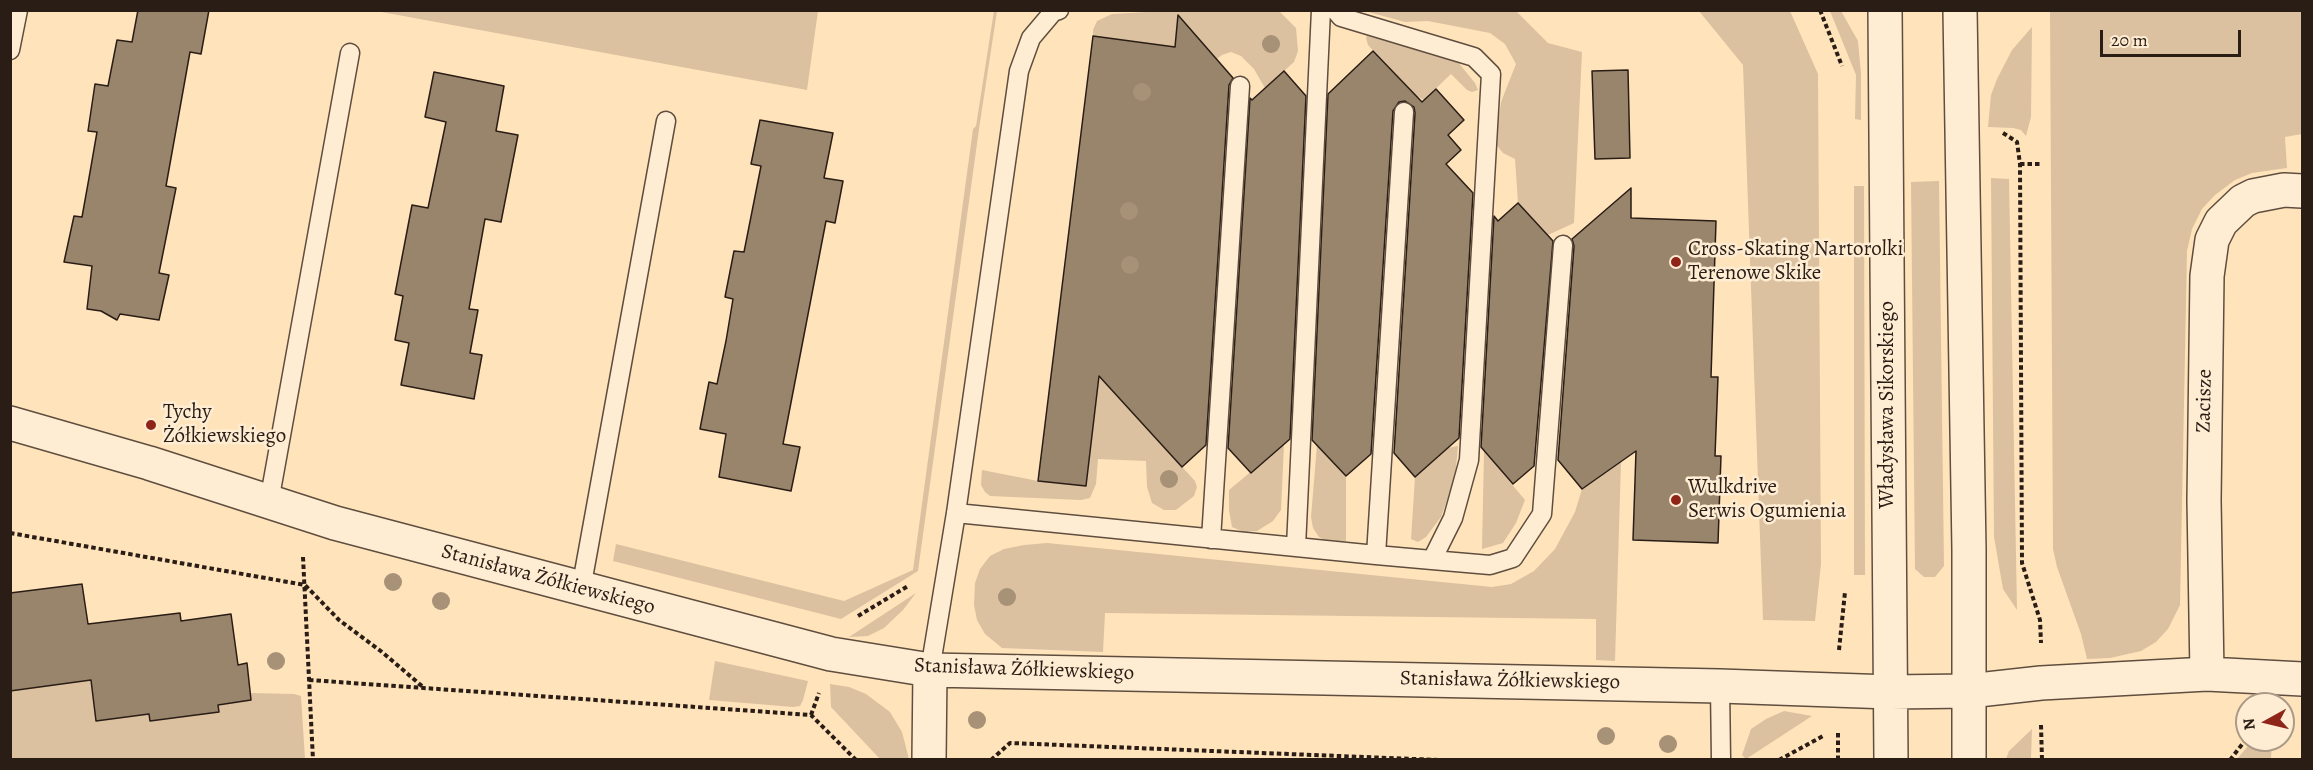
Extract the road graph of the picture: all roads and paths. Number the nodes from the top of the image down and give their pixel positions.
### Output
1 (18, 10) edge
2 (1321, 10) edge
3 (1335, 10) edge
4 (1885, 10) edge
5 (1960, 10) edge
6 (1055, 11) edge
7 (10, 50) edge
8 (350, 53) dead end
9 (1240, 86) dead end
10 (1404, 112) dead end
11 (666, 121) dead end
12 (2012, 137) dead end
13 (2020, 164) junction
14 (2040, 164) dead end
15 (2302, 191) edge
16 (1563, 245) dead end
17 (10, 423) edge
18 (268, 502) junction
19 (301, 512) junction
20 (956, 513) junction
21 (10, 533) edge
22 (1211, 539) junction
23 (1296, 547) junction
24 (1376, 555) junction
25 (1431, 560) junction
26 (304, 585) junction
27 (581, 589) junction
28 (2041, 641) dead end
29 (930, 670) junction
30 (2207, 674) junction
31 (2302, 679) edge
32 (309, 680) junction
33 (1720, 686) junction
34 (423, 687) junction
35 (1969, 691) junction
36 (1890, 692) junction
37 (1838, 724) dead end
38 (2042, 727) dead end
39 (1823, 736) dead end
40 (1000, 751) junction
41 (313, 759) edge
42 (856, 759) edge
43 (929, 759) edge
44 (992, 759) edge
45 (1000, 759) edge
46 (1440, 759) edge
47 (1720, 759) edge
48 (1779, 759) edge
49 (1838, 759) edge
50 (1891, 759) edge
51 (1969, 759) edge
52 (2042, 759) edge

1 - 7 lane
2 - 23 lane
3 - 25 lane
4 - 36 street, Władysława Sikorskiego
5 - 35 street
6 - 20 lane
8 - 18 lane
9 - 22 lane
10 - 24 lane
11 - 27 lane
12 - 13 path
13 - 14 path
13 - 28 path
15 - 30 street, Zacisze
16 - 25 lane
17 - 18 street, Stanisława Żółkiewskiego
18 - 19 street, Stanisława Żółkiewskiego
19 - 26 path
19 - 27 street, Stanisława Żółkiewskiego
20 - 22 lane
20 - 29 lane
21 - 26 path
22 - 23 lane
23 - 24 lane
24 - 25 lane
26 - 32 path
26 - 34 path
27 - 29 street, Stanisława Żółkiewskiego
29 - 33 street, Stanisława Żółkiewskiego
29 - 43 street
30 - 31 street
30 - 35 street
32 - 34 path
32 - 41 path
33 - 36 street, Stanisława Żółkiewskiego
33 - 47 lane
34 - 42 path
35 - 36 street
35 - 51 street
36 - 50 street, Władysława Sikorskiego
37 - 49 path
38 - 52 path
39 - 48 path
40 - 44 path
40 - 45 path
40 - 46 path

